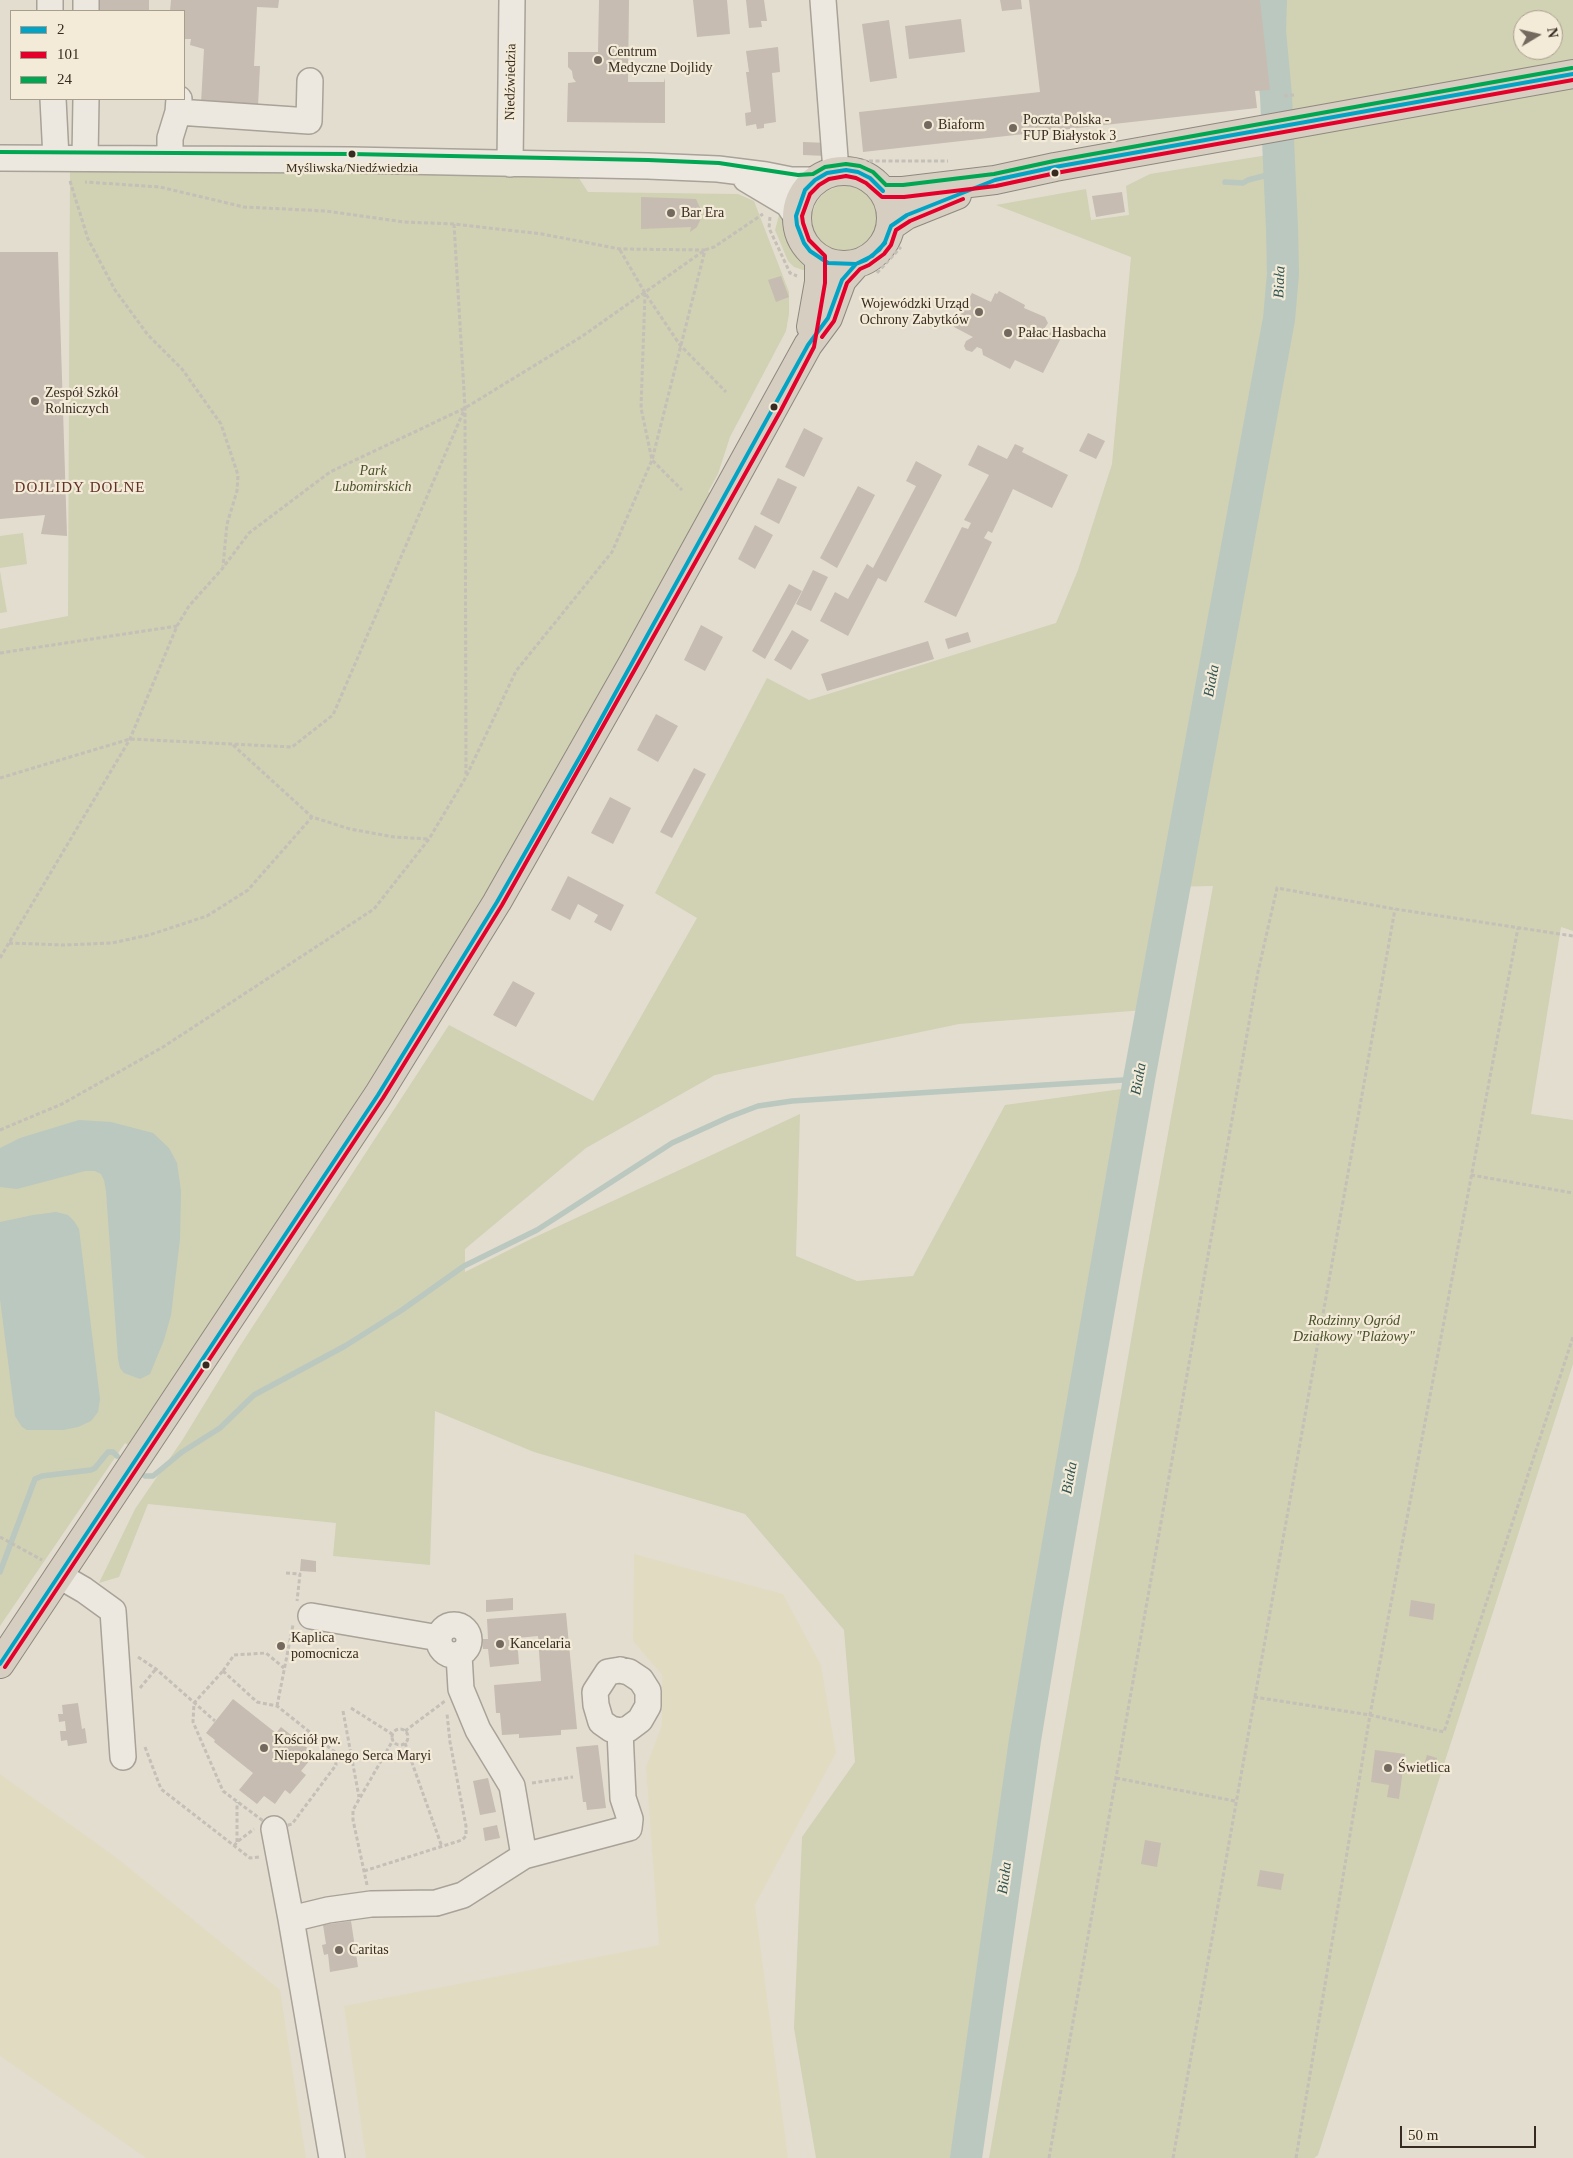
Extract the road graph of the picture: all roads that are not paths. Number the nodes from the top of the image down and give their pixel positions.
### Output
1 (512, 0) edge
2 (823, 0) edge
3 (1573, 74) edge
4 (310, 81) dead end
5 (53, 100) edge
6 (86, 100) edge
7 (179, 106) edge
8 (0, 158) edge
9 (56, 158) junction
10 (85, 158) junction
11 (170, 159) junction
12 (510, 164) junction
13 (730, 170) junction
14 (828, 171) junction
15 (995, 180) junction
16 (883, 191) junction
17 (796, 216) junction
18 (891, 226) junction
19 (818, 258) junction
20 (856, 264) junction
21 (808, 346) junction
22 (52, 1569) junction
23 (301, 1615) road end
24 (0, 1664) edge
25 (620, 1731) dead end
26 (123, 1757) dead end
27 (269, 1825) road end
28 (524, 1856) junction
29 (291, 1919) junction
30 (332, 2158) edge

1 - 12 street, Niedźwiedzia
2 - 14 street
3 - 15 highway
4 - 7 street
5 - 9 street
6 - 10 street
7 - 11 street
8 - 9 street
9 - 10 street
10 - 11 street
11 - 12 street
12 - 13 street
13 - 14 street
13 - 17 street
14 - 16 highway
14 - 17 highway
15 - 16 highway
15 - 18 highway
16 - 18 highway
17 - 19 highway
18 - 20 highway
19 - 20 highway
19 - 21 highway
20 - 21 highway
21 - 22 highway
22 - 24 highway
22 - 26 street
23 - 28 street
25 - 28 street
27 - 29 street
28 - 29 street
29 - 30 street

